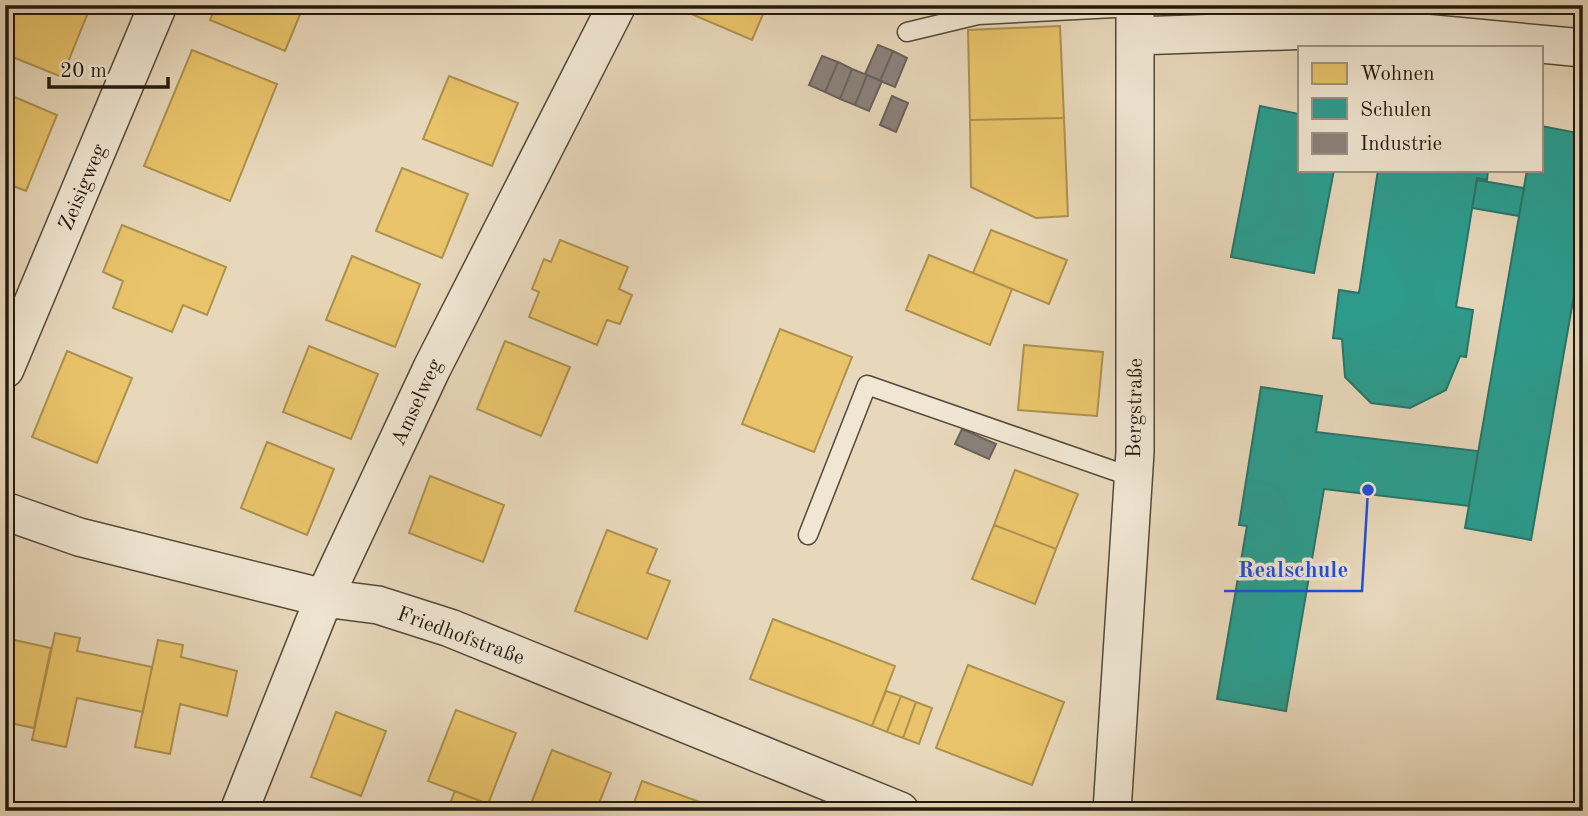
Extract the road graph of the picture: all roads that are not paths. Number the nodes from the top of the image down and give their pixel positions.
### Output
1 (159, 5) edge
2 (617, 5) edge
3 (1135, 16) edge
4 (907, 32) dead end
5 (1583, 48) edge
6 (5, 369) edge
7 (1132, 477) junction
8 (5, 511) edge
9 (808, 536) dead end
10 (324, 598) junction
11 (240, 811) edge
12 (900, 811) edge
13 (1111, 811) edge

1 - 6 street, Zeisigweg
2 - 10 street, Amselweg
3 - 4 lane
3 - 5 street
3 - 7 street, Bergstraße
7 - 9 lane
7 - 13 street, Bergstraße
8 - 10 street, Friedhofstraße
10 - 11 street, Amselweg
10 - 12 street, Friedhofstraße

